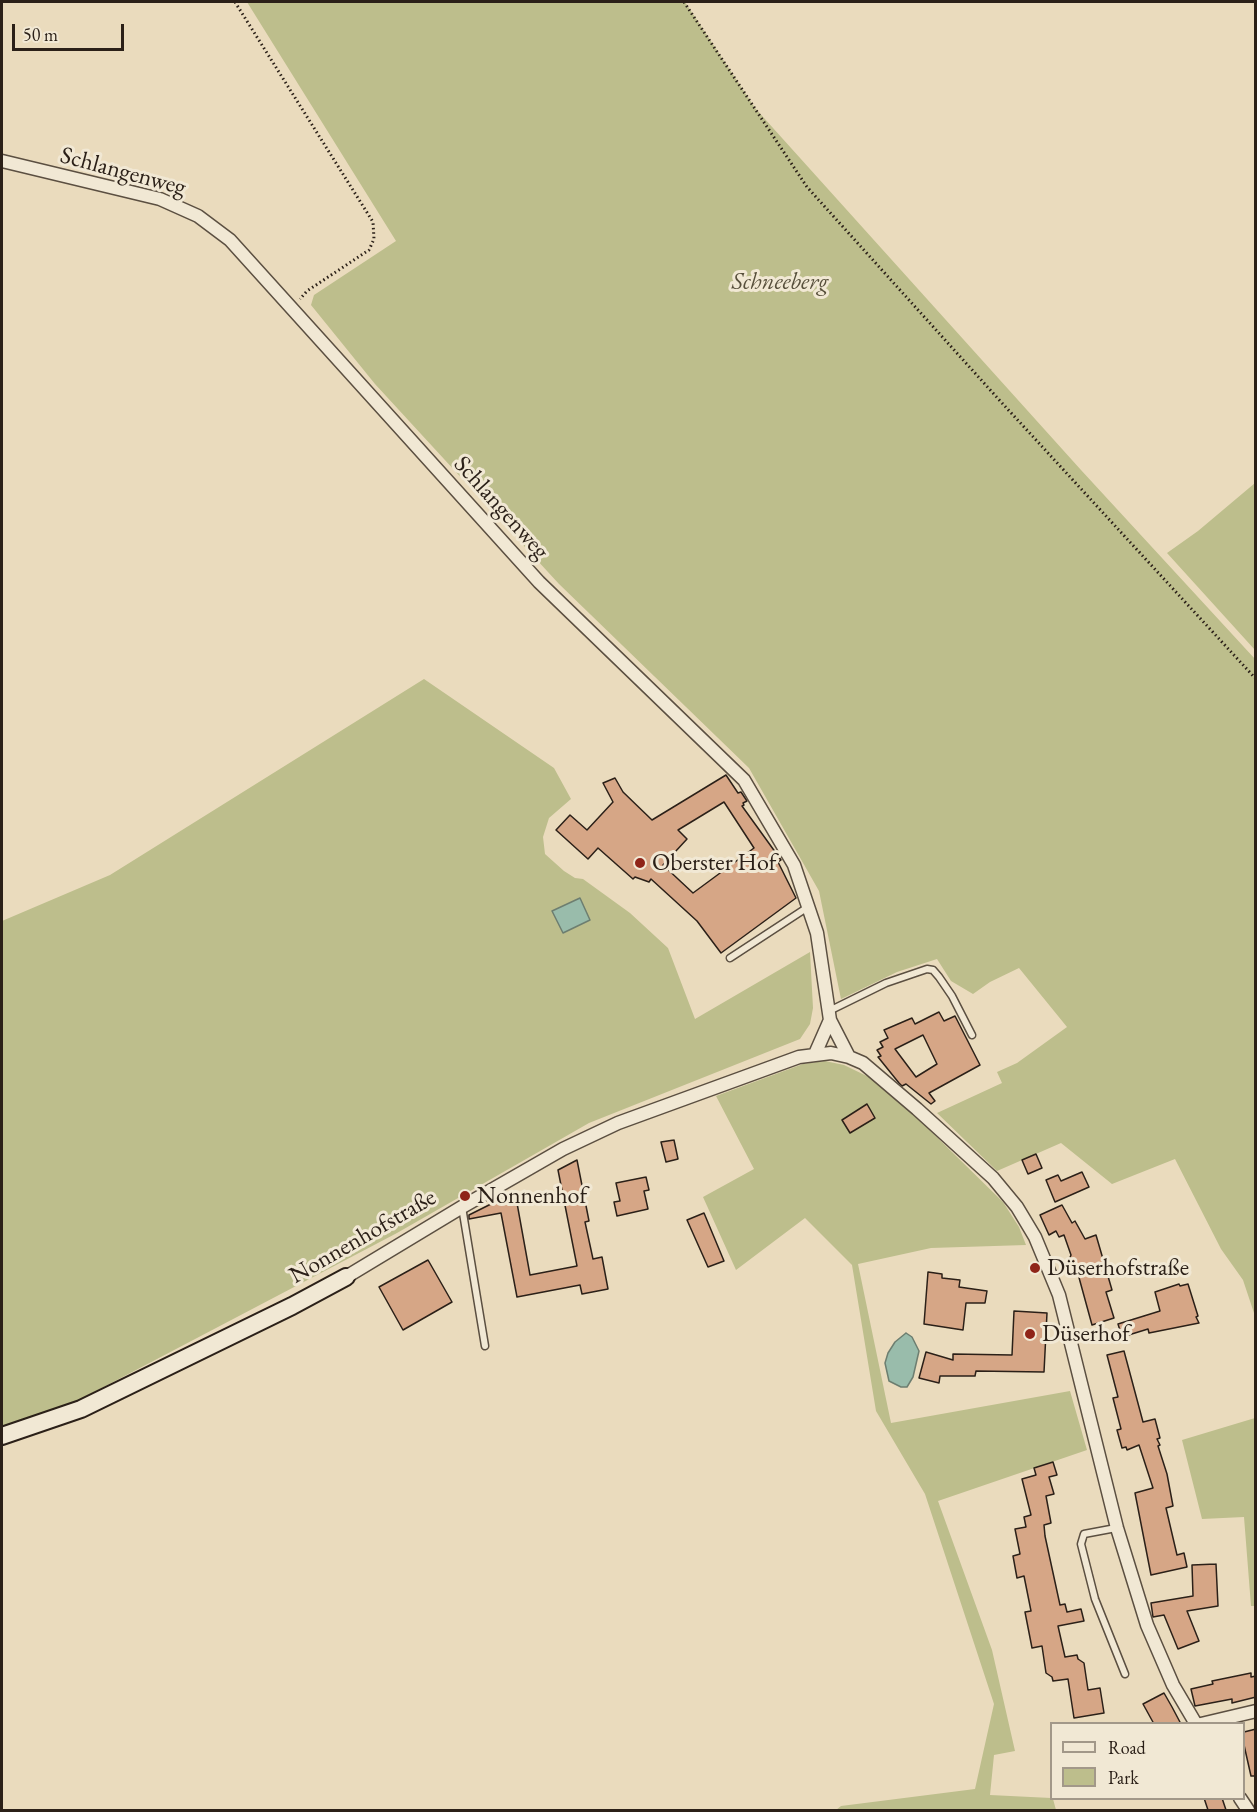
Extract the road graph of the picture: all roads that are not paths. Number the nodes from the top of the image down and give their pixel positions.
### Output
1 (2, 161) edge
2 (808, 907) junction
3 (730, 958) dead end
4 (829, 1016) junction
5 (972, 1035) dead end
6 (815, 1054) junction
7 (849, 1057) junction
8 (462, 1207) junction
9 (346, 1277) joint
10 (485, 1346) dead end
11 (2, 1436) edge
12 (1117, 1528) junction
13 (1125, 1674) dead end
14 (1256, 1711) edge
15 (1195, 1722) edge
16 (1209, 1722) edge

1 - 2 street, Schlangenweg
2 - 3 lane
2 - 4 street, Schlangenweg
4 - 5 lane
4 - 6 street
4 - 7 street
6 - 7 street, Nonnenhofstraße
6 - 8 street, Nonnenhofstraße
7 - 12 street
8 - 9 street, Nonnenhofstraße
8 - 10 lane
9 - 11 street, Nonnenhofstraße
12 - 13 lane
12 - 15 street
14 - 16 street

